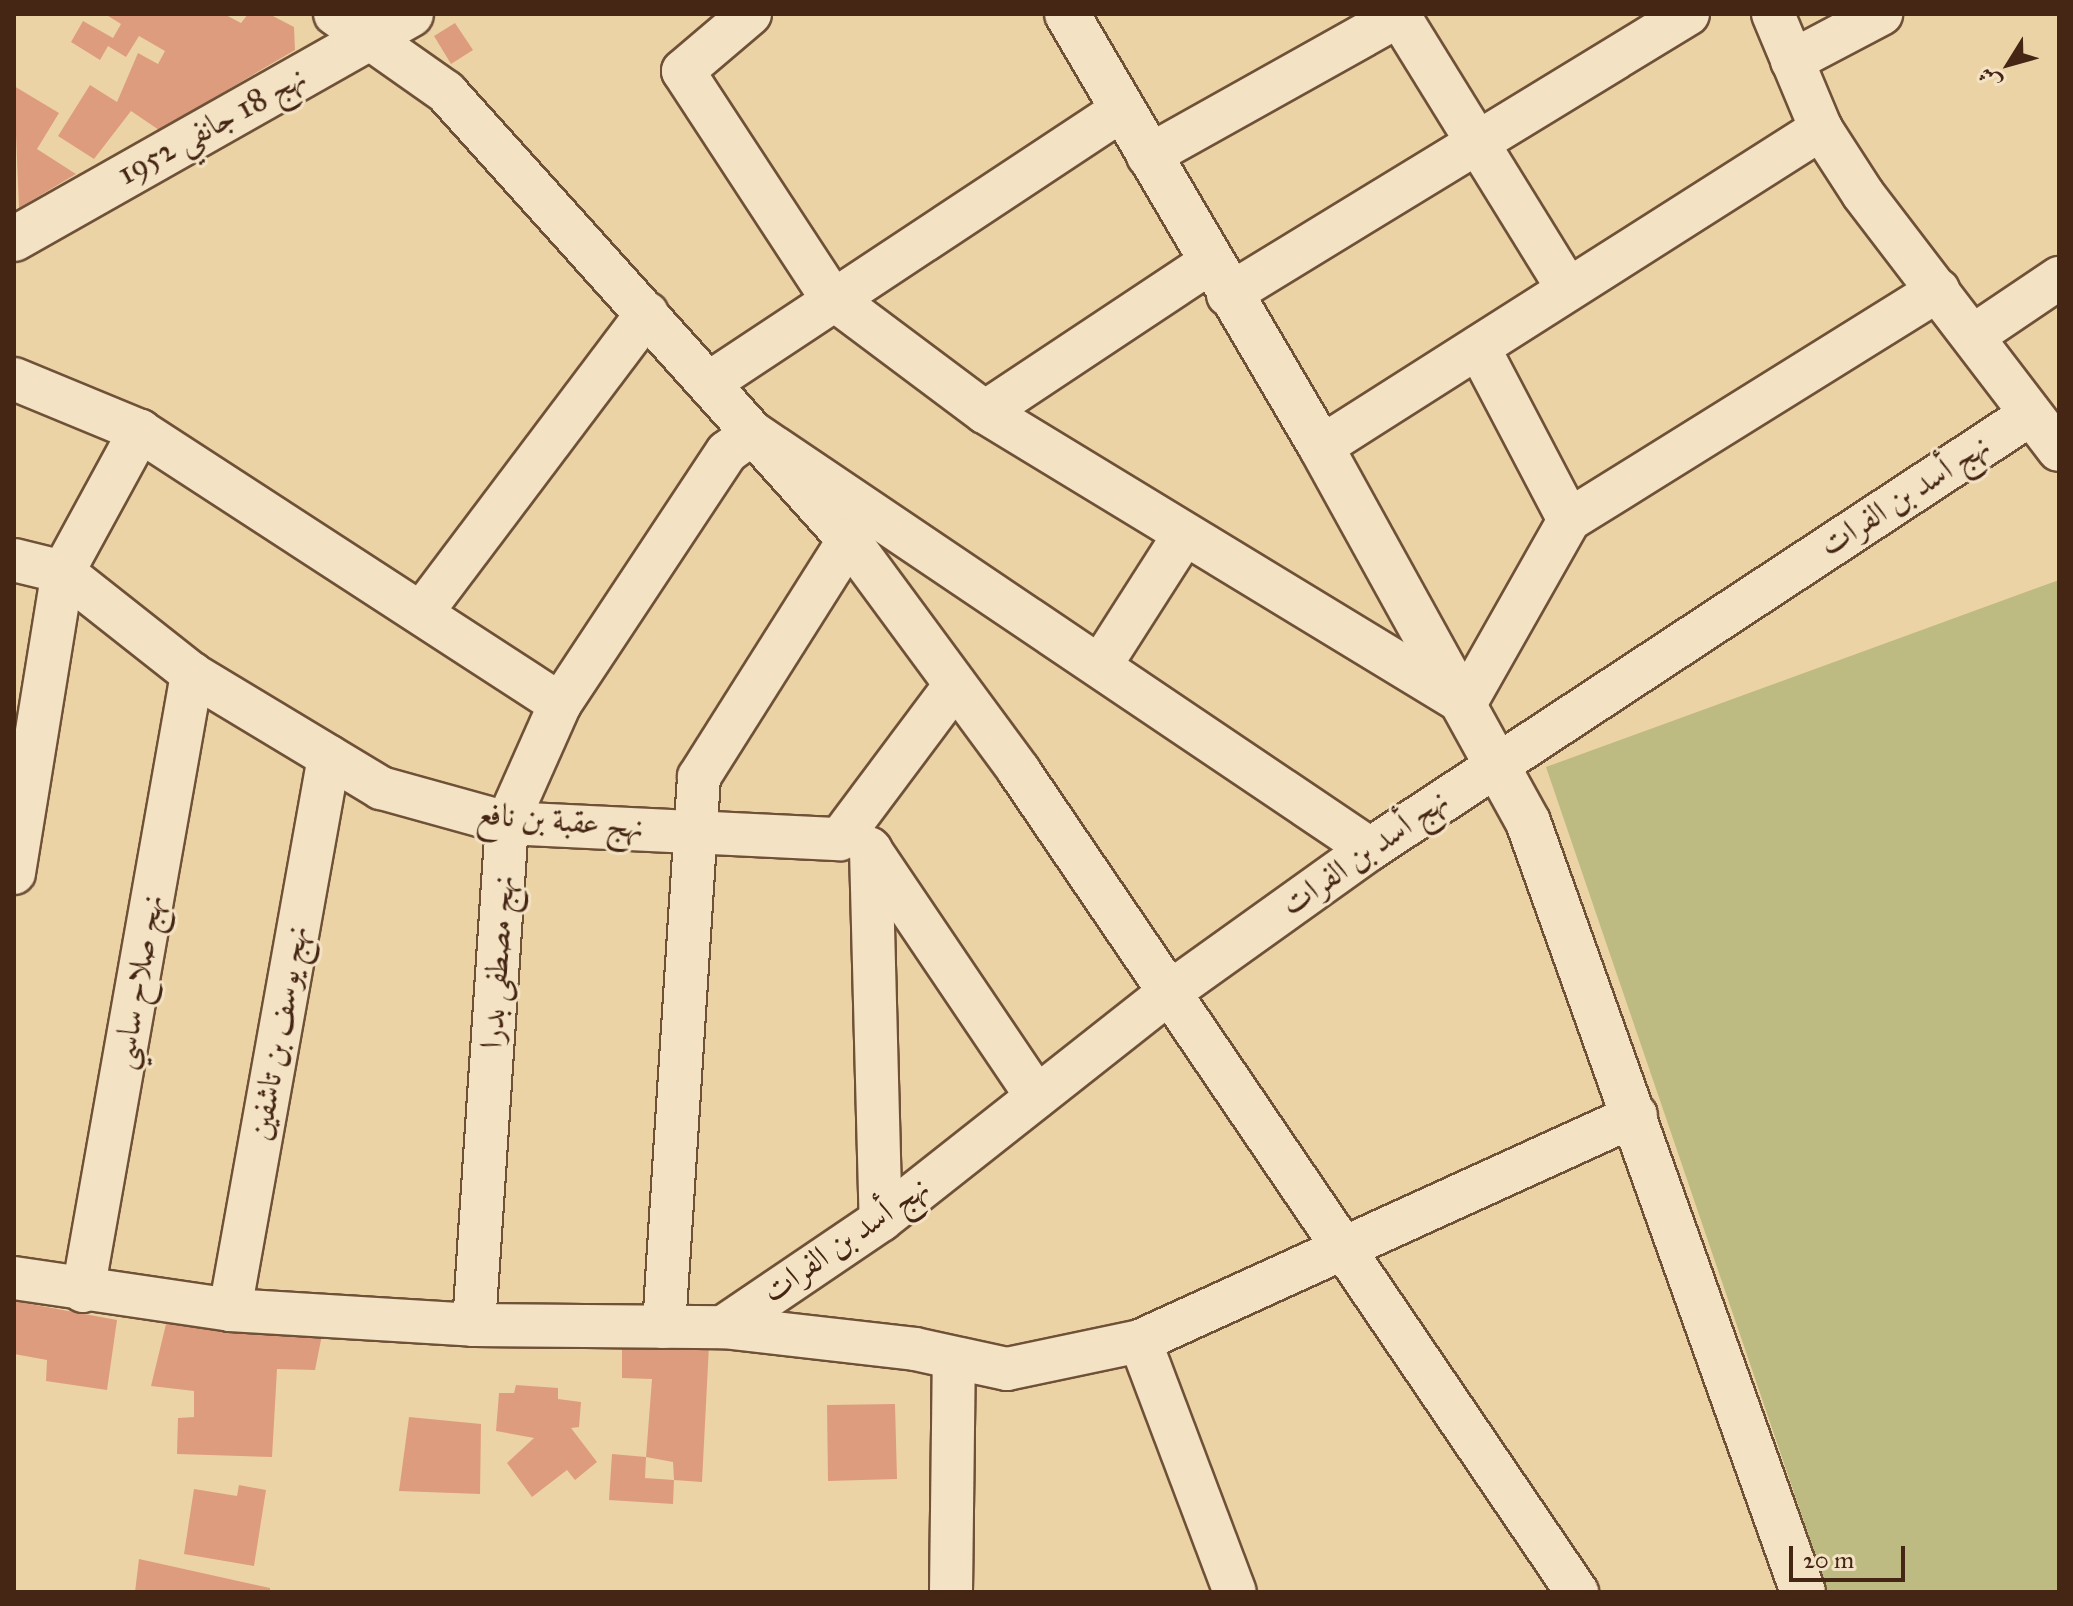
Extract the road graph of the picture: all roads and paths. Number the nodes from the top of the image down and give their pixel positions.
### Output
1 (335, 14) edge
2 (411, 14) edge
3 (750, 14) edge
4 (1688, 14) edge
5 (1773, 14) edge
6 (1881, 14) edge
7 (1068, 15) edge
8 (1400, 15) edge
9 (374, 36) junction
10 (1792, 61) junction
11 (1120, 111) junction
12 (1821, 129) junction
13 (1476, 145) junction
14 (1148, 156) junction
15 (14, 239) edge
16 (2059, 278) edge
17 (1219, 279) junction
18 (1567, 288) junction
19 (1938, 290) junction
20 (831, 297) junction
21 (647, 313) junction
22 (1973, 336) junction
23 (1478, 347) junction
24 (14, 379) edge
25 (709, 383) junction
26 (985, 412) junction
27 (2031, 414) junction
28 (140, 431) junction
29 (753, 433) junction
30 (1321, 447) junction
31 (2059, 450) edge
32 (1569, 520) junction
33 (1184, 535) junction
34 (849, 540) junction
35 (14, 560) edge
36 (63, 572) junction
37 (422, 612) junction
38 (1102, 663) junction
39 (192, 674) junction
40 (955, 685) junction
41 (560, 704) junction
42 (1465, 704) junction
43 (24, 755) edge
44 (329, 757) junction
45 (1499, 760) junction
46 (507, 823) junction
47 (696, 831) junction
48 (860, 838) junction
49 (1370, 849) junction
50 (14, 873) edge
51 (1170, 992) junction
52 (1037, 1097) junction
53 (1636, 1115) junction
54 (881, 1220) junction
55 (1345, 1247) junction
56 (14, 1278) edge
57 (83, 1291) junction
58 (230, 1310) junction
59 (474, 1325) junction
60 (664, 1327) junction
61 (723, 1327) junction
62 (1140, 1341) junction
63 (954, 1361) junction
64 (951, 1592) edge
65 (1235, 1592) edge
66 (1577, 1592) edge
67 (1803, 1592) edge

1 - 9 street
2 - 9 street, نهج 18 جانفي 1952
3 - 20 street
4 - 13 street
5 - 10 street
6 - 10 street
7 - 11 street
8 - 13 street
8 - 14 street
9 - 15 street, نهج 18 جانفي 1952
9 - 21 street
10 - 12 street
11 - 14 street
11 - 20 street
12 - 18 street
12 - 19 street
13 - 17 street
13 - 18 street
14 - 17 street
16 - 22 street
17 - 26 street
17 - 30 street
18 - 23 street
19 - 22 street
19 - 32 street
20 - 25 street
20 - 26 street
21 - 25 street
21 - 37 street
22 - 27 street
23 - 30 street
23 - 32 street
24 - 28 street
25 - 29 street
26 - 33 street
27 - 31 street
27 - 45 street, نهج أسد بن الفرات
28 - 36 street
28 - 37 street
29 - 34 street
29 - 38 street
29 - 41 street, نهج مصطفى بدرا
30 - 42 street
32 - 42 street
33 - 38 street
33 - 42 street
34 - 40 street
34 - 47 street
35 - 36 street
36 - 39 street, نهج عقبة بن نافع
36 - 43 street
37 - 41 street
38 - 49 street
39 - 44 street, نهج عقبة بن نافع
39 - 57 street, نهج صلاح ساسي
40 - 48 street
40 - 51 street
41 - 46 street, نهج مصطفى بدرا
42 - 45 street
43 - 50 street
44 - 46 street, نهج عقبة بن نافع
44 - 58 street, نهج يوسف بن تاشفين
45 - 49 street, نهج أسد بن الفرات
45 - 53 street
46 - 47 street, نهج عقبة بن نافع
46 - 59 street, نهج مصطفى بدرا
47 - 48 street, نهج عقبة بن نافع
47 - 60 street
48 - 52 street
48 - 54 street
49 - 51 street, نهج أسد بن الفرات
51 - 52 street, نهج أسد بن الفرات
51 - 55 street
52 - 54 street, نهج أسد بن الفرات
53 - 55 street
53 - 67 street
54 - 61 street, نهج أسد بن الفرات
55 - 62 street
55 - 66 street
56 - 57 street
57 - 58 street
58 - 59 street
59 - 60 street
60 - 61 street
61 - 63 street
62 - 63 street
62 - 65 street
63 - 64 street

